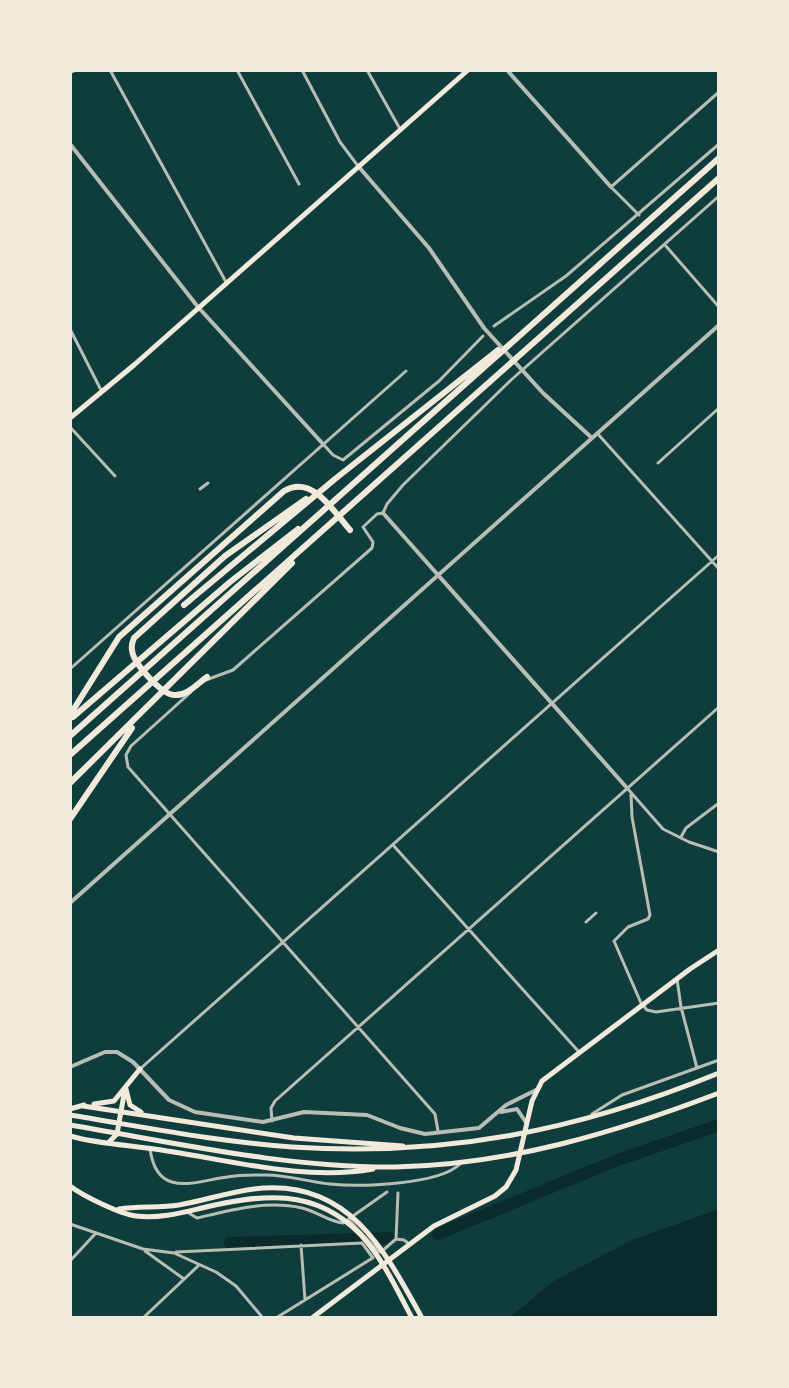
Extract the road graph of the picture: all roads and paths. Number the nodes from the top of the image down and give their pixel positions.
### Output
1 (76, 70) edge
2 (110, 70) edge
3 (237, 70) edge
4 (302, 70) edge
5 (367, 70) edge
6 (468, 70) edge
7 (507, 70) edge
8 (70, 73) edge
9 (719, 92) edge
10 (400, 129) junction
11 (70, 144) edge
12 (719, 144) edge
13 (719, 158) edge
14 (358, 166) junction
15 (719, 178) edge
16 (299, 184) dead end
17 (611, 187) junction
18 (719, 196) edge
19 (639, 215) junction
20 (665, 245) junction
21 (226, 282) junction
22 (198, 307) junction
23 (719, 307) edge
24 (544, 314) junction
25 (719, 325) edge
26 (494, 326) dead end
27 (70, 329) edge
28 (483, 336) dead end
29 (406, 371) dead end
30 (102, 392) junction
31 (719, 408) edge
32 (70, 418) edge
33 (70, 427) edge
34 (597, 433) junction
35 (592, 438) junction
36 (323, 444) junction
37 (658, 463) dead end
38 (115, 476) dead end
39 (335, 479) junction
40 (208, 483) dead end
41 (200, 489) dead end
42 (342, 494) junction
43 (383, 513) junction
44 (332, 523) junction
45 (350, 530) dead end
46 (719, 555) edge
47 (711, 562) junction
48 (719, 569) edge
49 (437, 576) junction
50 (184, 605) dead end
51 (70, 669) edge
52 (207, 677) dead end
53 (551, 704) junction
54 (719, 707) edge
55 (141, 715) junction
56 (70, 717) edge
57 (70, 736) edge
58 (70, 755) edge
59 (70, 783) edge
60 (627, 788) junction
61 (631, 794) junction
62 (719, 803) edge
63 (170, 813) junction
64 (70, 819) edge
65 (681, 837) junction
66 (393, 845) junction
67 (719, 852) edge
68 (70, 903) edge
69 (596, 913) dead end
70 (586, 922) dead end
71 (471, 929) junction
72 (283, 942) junction
73 (719, 950) edge
74 (677, 979) junction
75 (719, 1003) edge
76 (643, 1006) junction
77 (681, 1007) junction
78 (358, 1027) junction
79 (579, 1052) junction
80 (719, 1060) edge
81 (70, 1067) edge
82 (697, 1068) junction
83 (140, 1069) junction
84 (719, 1073) edge
85 (126, 1087) junction
86 (536, 1090) junction
87 (719, 1093) edge
88 (83, 1106) junction
89 (70, 1109) edge
90 (121, 1111) junction
91 (499, 1113) junction
92 (70, 1115) edge
93 (149, 1116) junction
94 (272, 1121) junction
95 (574, 1123) junction
96 (527, 1124) junction
97 (70, 1125) edge
98 (438, 1134) junction
99 (525, 1134) junction
100 (70, 1136) edge
101 (104, 1144) junction
102 (424, 1147) junction
103 (150, 1148) junction
104 (521, 1154) junction
105 (463, 1162) junction
106 (394, 1167) junction
107 (70, 1186) edge
108 (387, 1192) dead end
109 (398, 1193) dead end
110 (119, 1209) junction
111 (187, 1212) junction
112 (349, 1220) junction
113 (71, 1225) edge
114 (96, 1233) junction
115 (396, 1239) junction
116 (409, 1244) junction
117 (301, 1245) junction
118 (143, 1249) junction
119 (174, 1253) junction
120 (380, 1253) junction
121 (373, 1258) junction
122 (70, 1261) edge
123 (199, 1265) junction
124 (184, 1279) junction
125 (305, 1300) junction
126 (143, 1318) edge
127 (263, 1318) edge
128 (276, 1318) edge
129 (312, 1318) edge
130 (412, 1318) edge
131 (422, 1318) edge

1 - 8 street
2 - 21 street
3 - 16 street
4 - 14 street
5 - 10 street
6 - 10 main road
7 - 17 street
9 - 17 street
10 - 14 main road
11 - 22 street
12 - 19 street
13 - 24 highway
14 - 21 main road
14 - 35 street
15 - 44 highway
17 - 19 street
18 - 20 street
19 - 26 street
20 - 23 street
20 - 43 street
21 - 22 main road
22 - 30 main road
22 - 36 street
24 - 39 highway
24 - 42 highway
25 - 34 street
27 - 30 street
28 - 36 street
29 - 36 street
30 - 32 main road
31 - 37 street
33 - 38 street
34 - 35 street
34 - 47 street
35 - 49 street
36 - 51 street
39 - 50 highway
39 - 52 highway
40 - 41 street
42 - 56 highway
42 - 57 highway
43 - 49 street
43 - 63 street
44 - 55 highway
44 - 58 highway
45 - 56 highway
46 - 47 street
47 - 48 street
47 - 53 street
49 - 53 street
49 - 63 street
53 - 60 street
53 - 66 street
54 - 60 street
55 - 59 highway
55 - 64 highway
60 - 61 street
60 - 71 street
61 - 65 street
61 - 76 street
62 - 65 street
63 - 68 street
63 - 72 street
65 - 67 street
66 - 71 street
66 - 72 street
69 - 70 street
71 - 78 street
71 - 79 street
72 - 78 street
72 - 83 street
73 - 74 main road
74 - 76 main road
74 - 77 street
75 - 77 street
76 - 77 street
76 - 79 main road
77 - 82 street
78 - 94 street
78 - 98 street
79 - 86 main road
80 - 82 street
81 - 83 street
82 - 95 street
83 - 85 main road
83 - 94 street
84 - 95 main road
85 - 88 main road
85 - 90 main road
85 - 93 main road
86 - 91 street
86 - 96 main road
87 - 104 main road
88 - 89 main road
88 - 90 main road
90 - 93 main road
90 - 101 main road
91 - 96 street
91 - 98 street
92 - 102 main road
93 - 102 main road
94 - 98 street
95 - 99 main road
96 - 99 main road
97 - 106 main road
99 - 102 main road
99 - 104 main road
100 - 101 main road
101 - 103 main road
103 - 105 street
103 - 106 main road
104 - 105 main road
104 - 116 main road
105 - 106 main road
107 - 110 main road
108 - 112 street
109 - 115 street
110 - 111 main road
110 - 131 main road
111 - 112 street
111 - 130 main road
112 - 120 street
113 - 114 street
114 - 118 street
114 - 122 street
115 - 116 street
115 - 120 street
116 - 129 main road
117 - 119 street
117 - 121 street
117 - 125 street
118 - 119 street
118 - 124 street
119 - 123 street
120 - 121 street
121 - 125 street
123 - 124 street
123 - 127 street
124 - 126 street
125 - 128 street

